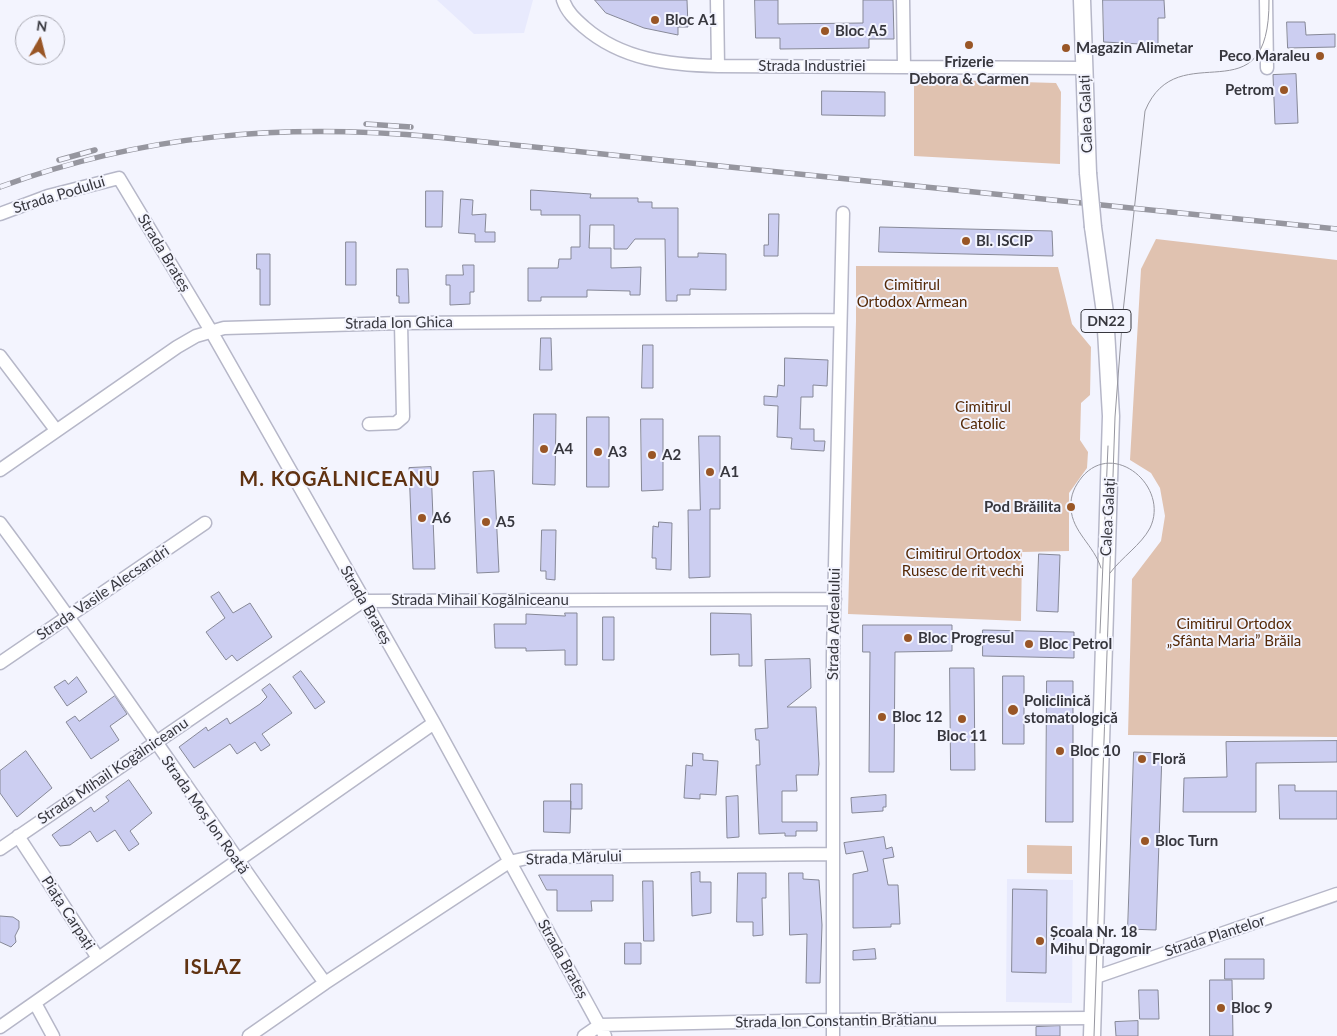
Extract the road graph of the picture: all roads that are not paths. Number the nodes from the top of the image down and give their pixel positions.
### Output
1 (563, 0) edge
2 (717, 0) edge
3 (903, 0) edge
4 (1082, 0) edge
5 (1266, 0) edge
6 (718, 66) junction
7 (904, 66) junction
8 (1084, 68) junction
9 (1267, 68) dead end
10 (119, 178) joint
11 (843, 213) dead end
12 (0, 214) edge
13 (840, 320) junction
14 (401, 323) junction
15 (211, 331) junction
16 (0, 356) edge
17 (370, 424) dead end
18 (56, 430) junction
19 (0, 470) edge
20 (0, 523) edge
21 (205, 523) dead end
22 (835, 599) junction
23 (363, 600) junction
24 (70, 616) junction
25 (0, 662) edge
26 (434, 723) junction
27 (155, 742) junction
28 (18, 836) junction
29 (0, 848) edge
30 (832, 854) junction
31 (236, 860) junction
32 (509, 862) junction
33 (1337, 894) edge
34 (98, 958) junction
35 (1093, 978) junction
36 (325, 983) junction
37 (35, 1003) junction
38 (1092, 1018) junction
39 (833, 1020) junction
40 (0, 1027) edge
41 (603, 1031) edge
42 (53, 1036) edge
43 (249, 1036) edge
44 (584, 1036) edge
45 (833, 1036) edge
46 (1092, 1036) edge

1 - 6 street, Strada Industriei
2 - 6 street
3 - 7 street
4 - 8 main road, Calea Galați
5 - 9 street
6 - 7 street, Strada Industriei
7 - 8 street, Strada Industriei
8 - 35 main road, Calea Galați / DN22, bridge
10 - 12 street, Strada Podului
10 - 15 street, Strada Brateș
11 - 13 street, Strada Ardealului
13 - 14 street, Strada Ion Ghica
13 - 22 street, Strada Ardealului
14 - 15 street, Strada Ion Ghica
14 - 17 street
15 - 18 street, Strada Ion Ghica
15 - 23 street, Strada Brateș
16 - 18 street
18 - 19 street, Strada Ion Ghica
20 - 24 street, Strada Moș Ion Roată
21 - 24 street, Strada Vasile Alecsandri
22 - 23 street, Strada Mihail Kogălniceanu
22 - 30 street, Strada Ardealului
23 - 26 street, Strada Brateș
23 - 27 street, Strada Mihail Kogălniceanu
24 - 25 street, Strada Vasile Alecsandri
24 - 27 street, Strada Moș Ion Roată
26 - 31 street
26 - 32 street, Strada Brateș
27 - 28 street, Strada Mihail Kogălniceanu
27 - 31 street, Strada Moș Ion Roată
28 - 29 street
28 - 34 street, Piața Carpați
30 - 32 street, Strada Mărului
30 - 39 street, Strada Ardealului
31 - 34 street
31 - 36 street, Strada Moș Ion Roată
32 - 36 street, Strada Mărului
32 - 41 street, Strada Brateș
33 - 35 street, Strada Plantelor
34 - 37 street, Piața Carpați
35 - 38 main road, Calea Galați / DN22
36 - 43 street, Strada Mărului
37 - 40 street, Piața Carpați
37 - 42 street
38 - 39 street, Strada Ion Constantin Brătianu
38 - 46 main road, Calea Galați / DN22
39 - 41 street, Strada Ion Constantin Brătianu
39 - 45 street, Strada Ardealului
41 - 44 street

